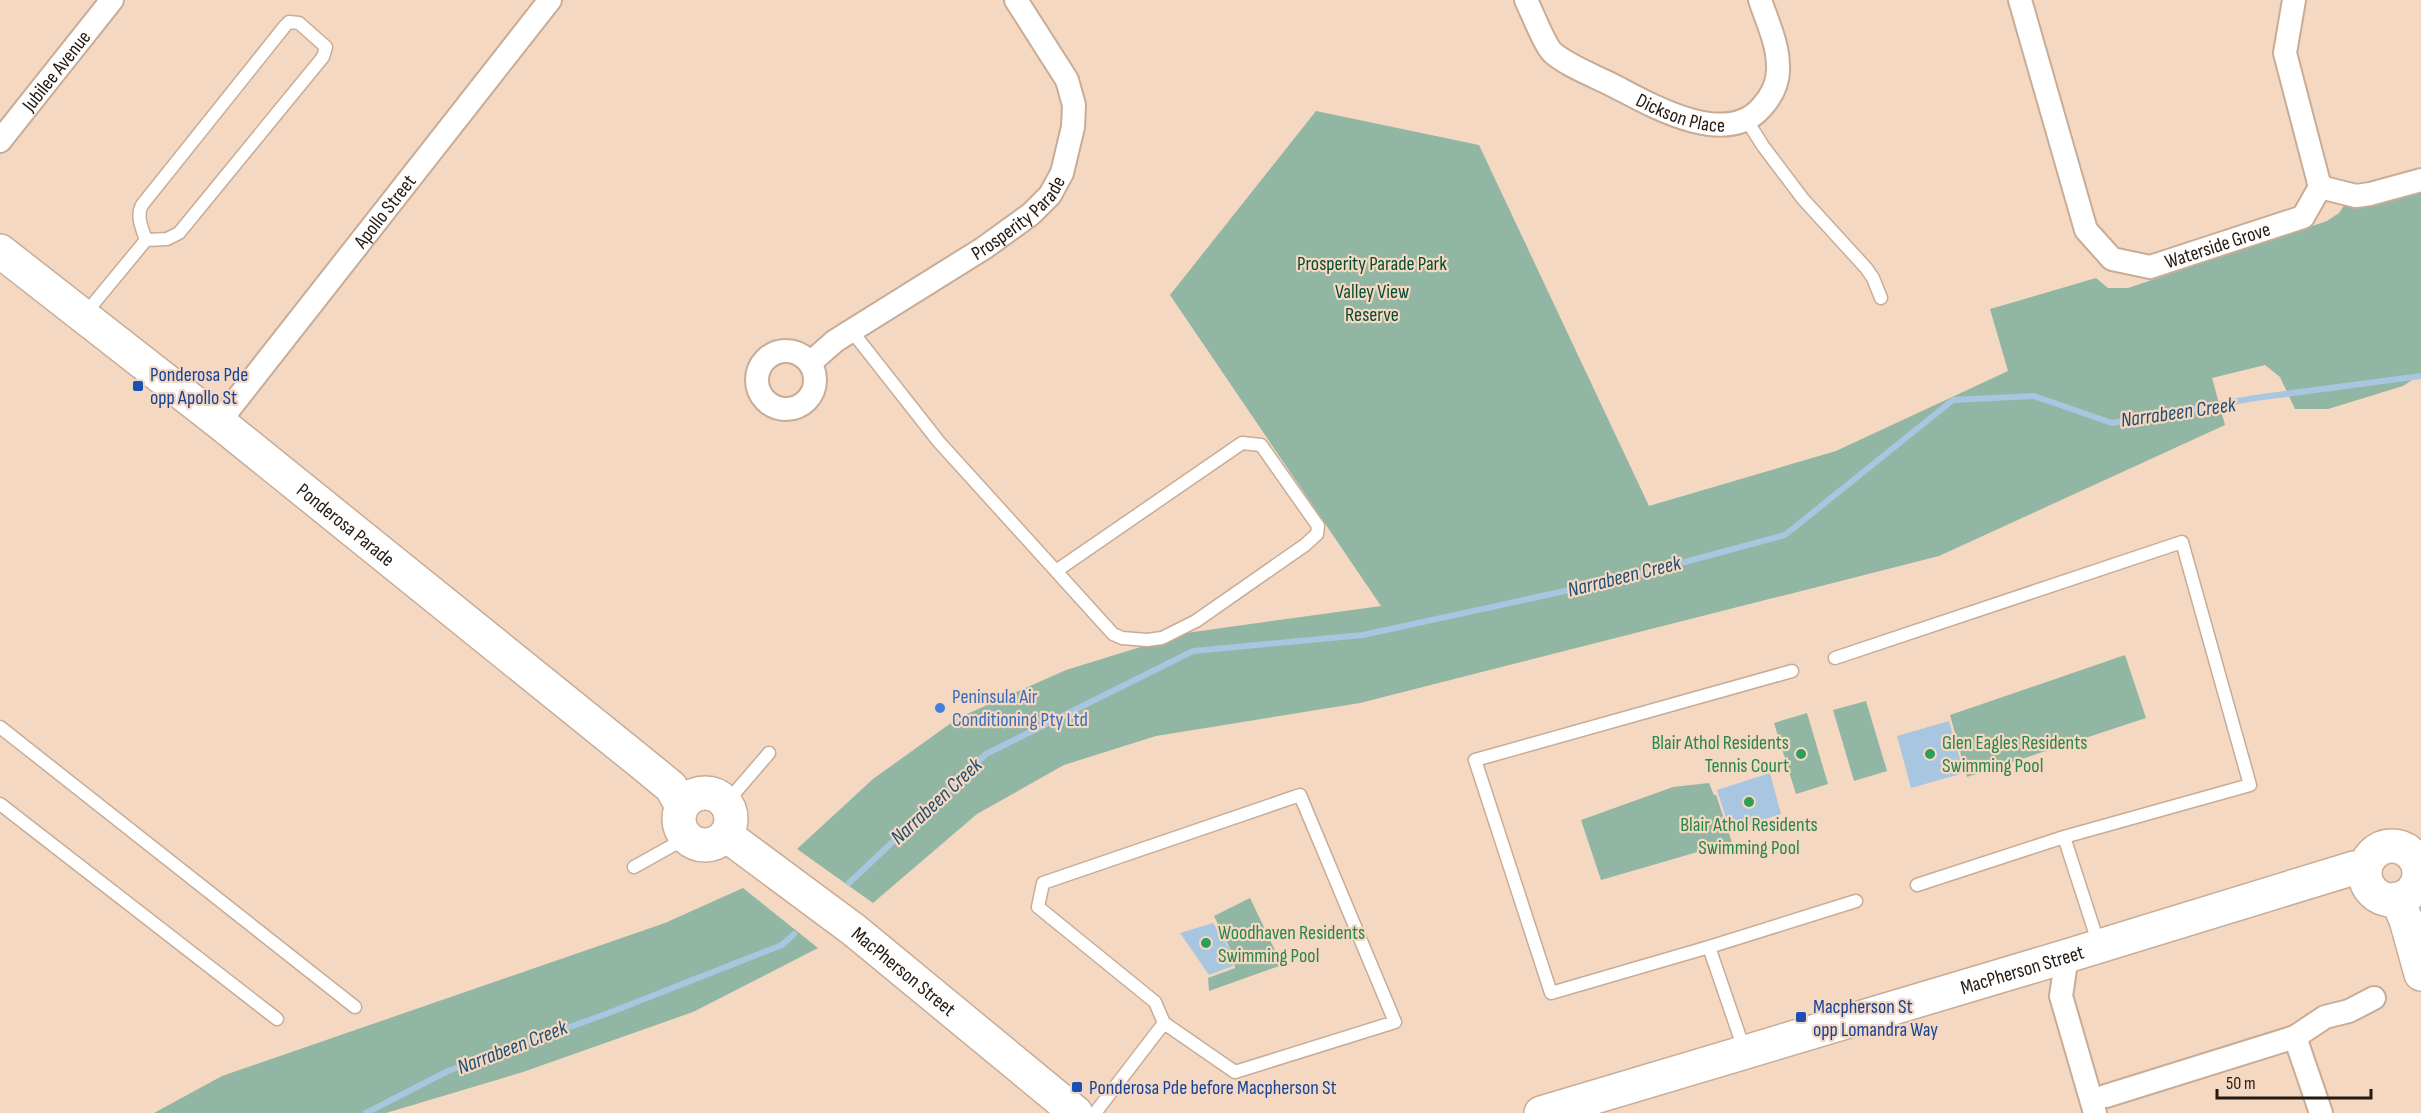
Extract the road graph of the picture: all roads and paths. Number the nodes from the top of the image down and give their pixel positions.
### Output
1 (112, 0) edge
2 (550, 0) edge
3 (1016, 0) edge
4 (1526, 0) edge
5 (1760, 0) edge
6 (2019, 0) edge
7 (2294, 0) edge
8 (1746, 119) junction
9 (0, 141) edge
10 (2421, 180) edge
11 (2320, 187) junction
12 (146, 240) junction
13 (0, 251) edge
14 (1881, 298) dead end
15 (82, 317) junction
16 (853, 330) junction
17 (810, 363) dead end
18 (219, 422) junction
19 (1056, 571) junction
20 (1835, 658) dead end
21 (1792, 671) dead end
22 (0, 727) edge
23 (769, 753) dead end
24 (726, 803) junction
25 (0, 804) edge
26 (682, 806) junction
27 (726, 836) junction
28 (2064, 837) junction
29 (686, 838) junction
30 (2416, 852) edge
31 (634, 867) dead end
32 (2365, 868) junction
33 (1917, 885) dead end
34 (2397, 900) junction
35 (1856, 901) dead end
36 (2100, 946) junction
37 (1709, 947) junction
38 (2067, 956) junction
39 (2421, 974) edge
40 (2374, 998) dead end
41 (355, 1007) dead end
42 (277, 1020) dead end
43 (1164, 1023) junction
44 (2295, 1037) junction
45 (1746, 1053) junction
46 (2093, 1108) edge
47 (1076, 1113) edge
48 (1095, 1113) edge
49 (1541, 1113) edge
50 (2321, 1113) edge

1 - 9 street, Jubilee Avenue
2 - 18 street, Apollo Street
3 - 16 street, Prosperity Parade
4 - 8 street, Dickson Place
5 - 8 street, Dickson Place
6 - 11 street, Waterside Grove
7 - 11 street
8 - 14 lane
10 - 11 street
12 - 12 lane
12 - 15 lane
13 - 15 street, Ponderosa Parade
15 - 18 street, Ponderosa Parade
16 - 17 street, Prosperity Parade
16 - 19 lane
18 - 26 street, Ponderosa Parade
19 - 19 lane
20 - 28 lane
21 - 37 lane
22 - 41 lane
23 - 24 lane
24 - 26 street
24 - 27 street
25 - 42 lane
26 - 29 street
27 - 29 street
27 - 47 street, MacPherson Street
28 - 33 lane
28 - 36 lane
29 - 31 lane
30 - 32 street
30 - 34 street
32 - 34 street
32 - 36 street, MacPherson Street
34 - 39 street
35 - 37 lane
36 - 38 street, MacPherson Street
37 - 45 lane
38 - 45 street, MacPherson Street
38 - 46 street
40 - 44 street
43 - 43 lane
43 - 48 lane
44 - 46 street
44 - 50 street
45 - 49 street, MacPherson Street

